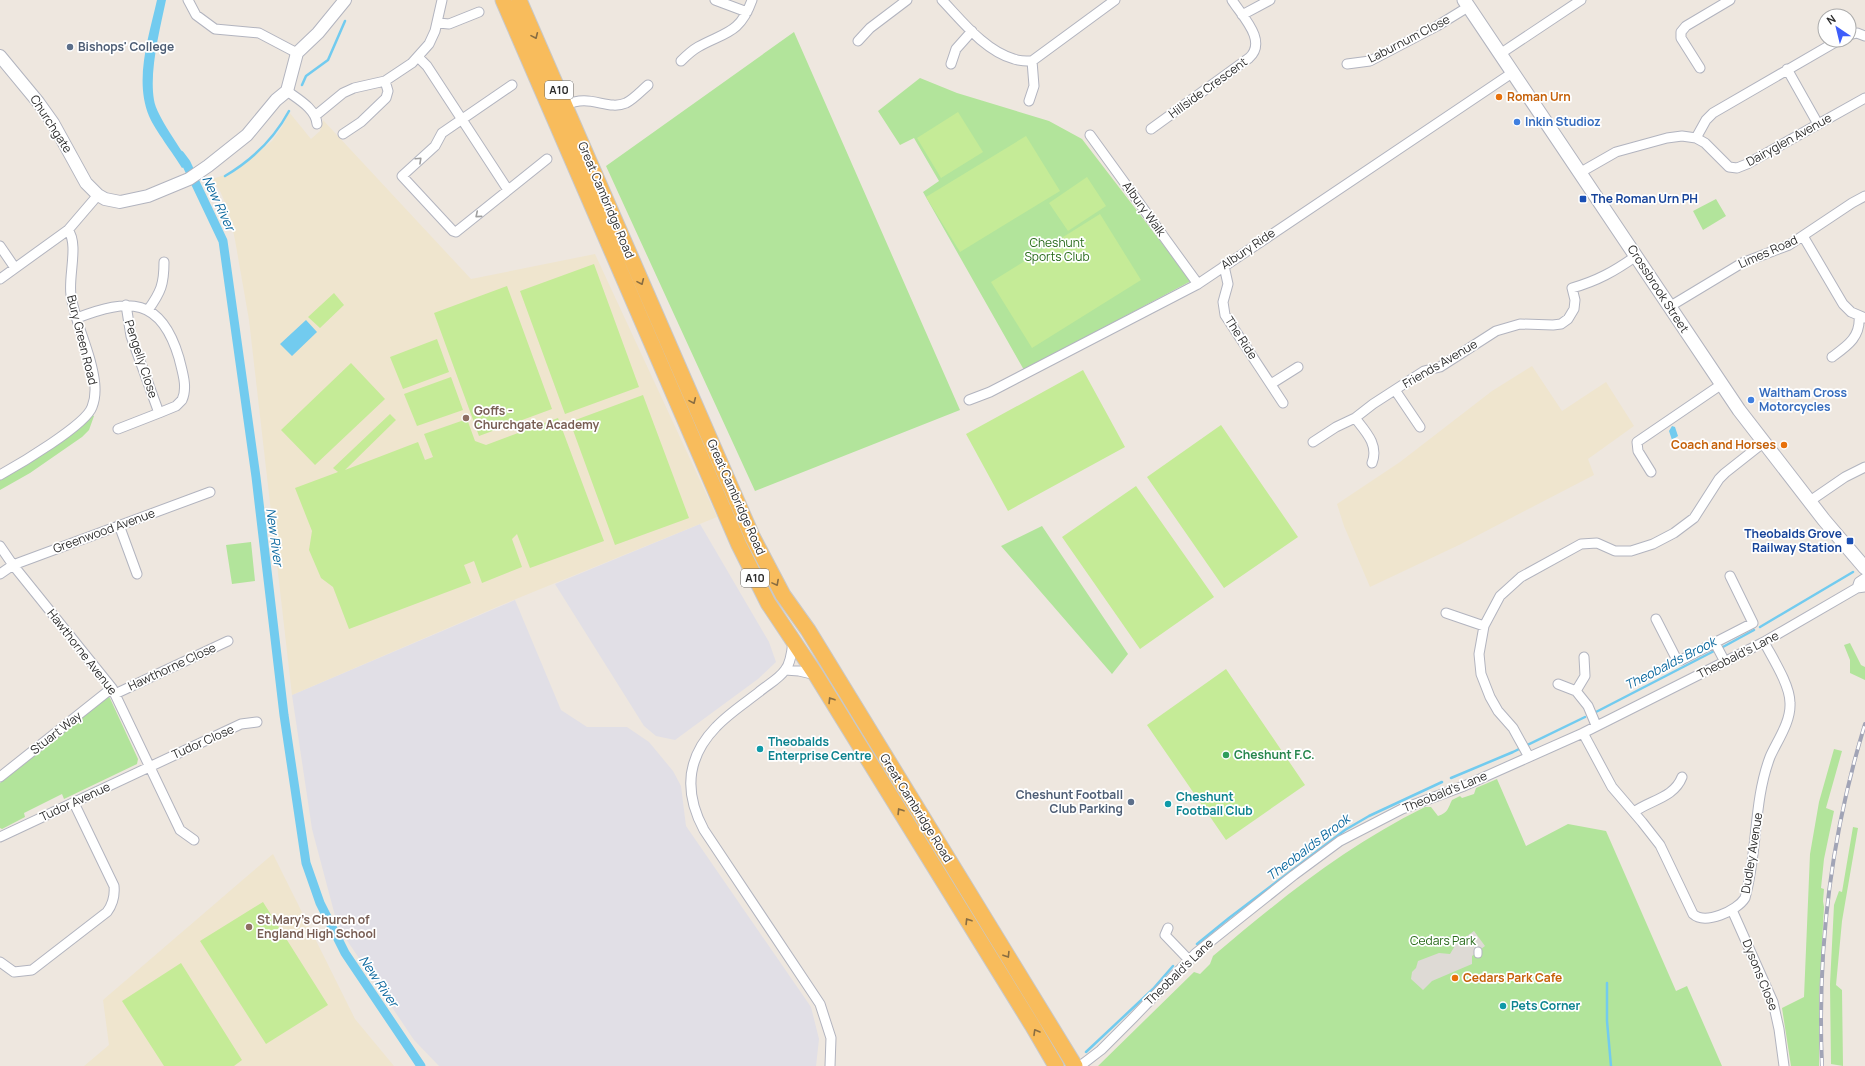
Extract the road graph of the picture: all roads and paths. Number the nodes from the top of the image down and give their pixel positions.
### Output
1 (188, 0) edge
2 (345, 0) edge
3 (442, 0) edge
4 (715, 0) edge
5 (752, 0) edge
6 (907, 0) edge
7 (942, 0) edge
8 (1115, 0) edge
9 (1232, 0) edge
10 (1270, 0) edge
11 (1580, 0) edge
12 (1730, 0) edge
13 (508, 2) edge
14 (1466, 3) edge
15 (479, 12) dead end
16 (747, 12) junction
17 (1242, 16) junction
18 (438, 23) junction
19 (972, 31) junction
20 (858, 41) dead end
21 (1825, 48) edge
22 (297, 53) junction
23 (1500, 54) junction
24 (0, 56) edge
25 (418, 57) junction
26 (681, 61) dead end
27 (1032, 61) junction
28 (950, 64) dead end
29 (1347, 64) dead end
30 (1700, 68) dead end
31 (1787, 69) junction
32 (1512, 72) junction
33 (385, 81) junction
34 (648, 85) dead end
35 (512, 86) dead end
36 (287, 91) junction
37 (1865, 98) edge
38 (1029, 101) dead end
39 (566, 105) junction
40 (463, 119) junction
41 (1818, 124) junction
42 (1151, 129) dead end
43 (343, 134) dead end
44 (1090, 136) dead end
45 (1696, 138) junction
46 (547, 159) dead end
47 (1581, 172) junction
48 (508, 190) junction
49 (98, 195) junction
50 (1865, 196) edge
51 (68, 230) junction
52 (1802, 236) junction
53 (0, 246) edge
54 (1636, 256) junction
55 (164, 262) dead end
56 (1224, 266) junction
57 (16, 268) junction
58 (0, 279) edge
59 (1198, 284) junction
60 (126, 305) junction
61 (1669, 307) junction
62 (148, 310) junction
63 (1862, 317) edge
64 (77, 318) junction
65 (1832, 357) dead end
66 (1298, 367) dead end
67 (1271, 384) junction
68 (1722, 384) junction
69 (1396, 390) junction
70 (969, 400) dead end
71 (1283, 403) dead end
72 (159, 413) junction
73 (1356, 418) junction
74 (1420, 428) dead end
75 (118, 429) dead end
76 (1313, 442) dead end
77 (1763, 442) junction
78 (1372, 463) dead end
79 (1865, 467) edge
80 (1651, 472) dead end
81 (0, 475) edge
82 (210, 492) dead end
83 (1810, 501) junction
84 (119, 525) junction
85 (0, 546) edge
86 (13, 565) junction
87 (1865, 568) edge
88 (0, 574) edge
89 (137, 574) dead end
90 (1730, 576) dead end
91 (1865, 578) edge
92 (1861, 588) edge
93 (1446, 613) dead end
94 (1656, 619) dead end
95 (1484, 626) junction
96 (794, 640) junction
97 (228, 641) dead end
98 (1764, 642) junction
99 (1720, 651) junction
100 (1584, 657) dead end
101 (785, 670) junction
102 (816, 675) junction
103 (1558, 684) dead end
104 (114, 691) junction
105 (1576, 691) junction
106 (1592, 718) junction
107 (257, 722) dead end
108 (1583, 733) junction
109 (1529, 757) junction
110 (150, 766) junction
111 (0, 777) edge
112 (1682, 777) dead end
113 (74, 802) junction
114 (1634, 812) junction
115 (0, 837) edge
116 (194, 840) dead end
117 (1732, 910) junction
118 (1168, 928) dead end
119 (1185, 957) junction
120 (0, 962) edge
121 (830, 1066) edge
122 (1056, 1066) edge
123 (1075, 1066) edge
124 (1080, 1066) edge
125 (1784, 1066) edge

1 - 22 street
2 - 22 street
3 - 18 street
4 - 16 street
5 - 16 street
6 - 20 street
7 - 19 street
8 - 27 street
9 - 17 street, Hillside Crescent
10 - 17 street
11 - 23 street
12 - 30 street
13 -> 39 highway, Great Cambridge Road / A10
13 - 96 highway, Great Cambridge Road / A10
14 - 23 main road, Crossbrook Street
14 - 29 street, Laburnum Close
15 - 18 street
16 - 26 street
17 - 42 street, Hillside Crescent
18 - 25 street
19 - 27 street
19 - 28 street
21 - 31 street
22 - 36 street
23 - 32 main road, Crossbrook Street
24 - 49 street, Churchgate
25 - 33 street
25 - 40 street
27 - 38 street
31 - 41 street
31 - 45 street
32 - 47 main road, Crossbrook Street
32 - 56 street, Albury Ride
33 - 36 street
33 - 43 street
34 - 39 street
35 - 40 street
36 - 49 street
37 - 41 street, Dairyglen Avenue
39 -> 123 highway, Great Cambridge Road / A10
40 - 48 street
48 -> 40 street
41 - 45 street, Dairyglen Avenue
44 - 59 street, Albury Walk
45 - 47 street
46 - 48 street
47 - 54 main road, Crossbrook Street
49 - 51 street
50 - 52 street, Limes Road
51 - 57 street
51 - 64 street, Bury Green Road
52 - 61 street, Limes Road
52 - 63 street
53 - 57 street
54 - 61 main road, Crossbrook Street
54 - 69 street, Friends Avenue
55 - 62 street, Pengelly Close
56 - 59 street, Albury Ride
56 - 67 street, The Ride
57 - 58 street
59 - 70 street, Albury Ride
60 - 62 street, Pengelly Close
60 - 64 street, Pengelly Close
60 - 72 street, Pengelly Close
61 - 68 main road, Crossbrook Street
62 - 72 street, Pengelly Close
63 - 65 street
64 - 81 street, Bury Green Road
66 - 67 street
67 - 71 street, The Ride
68 - 77 main road, Crossbrook Street
68 - 80 street
69 - 73 street, Friends Avenue
69 - 74 street, Friends Avenue
72 - 75 street, Pengelly Close
73 - 76 street, Friends Avenue
73 - 78 street
77 - 83 main road, Crossbrook Street
77 - 95 street
79 - 83 street
82 - 84 street, Greenwood Avenue
83 - 87 main road, Crossbrook Street
84 - 86 street, Greenwood Avenue
84 - 89 street
85 - 86 street, Hawthorne Avenue
86 - 88 street, Greenwood Avenue
86 - 104 street, Hawthorne Avenue
90 - 99 street
91 - 92 street, Theobald's Lane
92 - 98 street, Theobald's Lane
93 - 95 street
94 - 99 street
95 - 109 street
96 - 101 street
96 - 102 highway, Great Cambridge Road / A10
97 - 104 street, Hawthorne Close
98 - 99 street, Theobald's Lane
98 - 117 street, Dudley Avenue
99 - 106 street, Theobald's Lane
100 - 105 street
101 - 102 street
101 - 121 street
122 -> 102 highway, Great Cambridge Road / A10
103 - 105 street
104 - 110 street, Hawthorne Avenue
104 - 111 street, Stuart Way
105 - 106 street
106 - 108 street, Theobald's Lane
107 - 110 street, Tudor Close
108 - 109 street, Theobald's Lane
108 - 114 street, Dudley Avenue
109 - 119 street, Theobald's Lane
110 - 113 street, Tudor Avenue
110 - 116 street, Hawthorne Avenue
112 - 114 street
113 - 115 street, Tudor Avenue
113 - 120 street
114 - 117 street, Dudley Avenue
117 - 125 street, Dysons Close
118 - 119 street
119 - 124 street, Theobald's Lane

